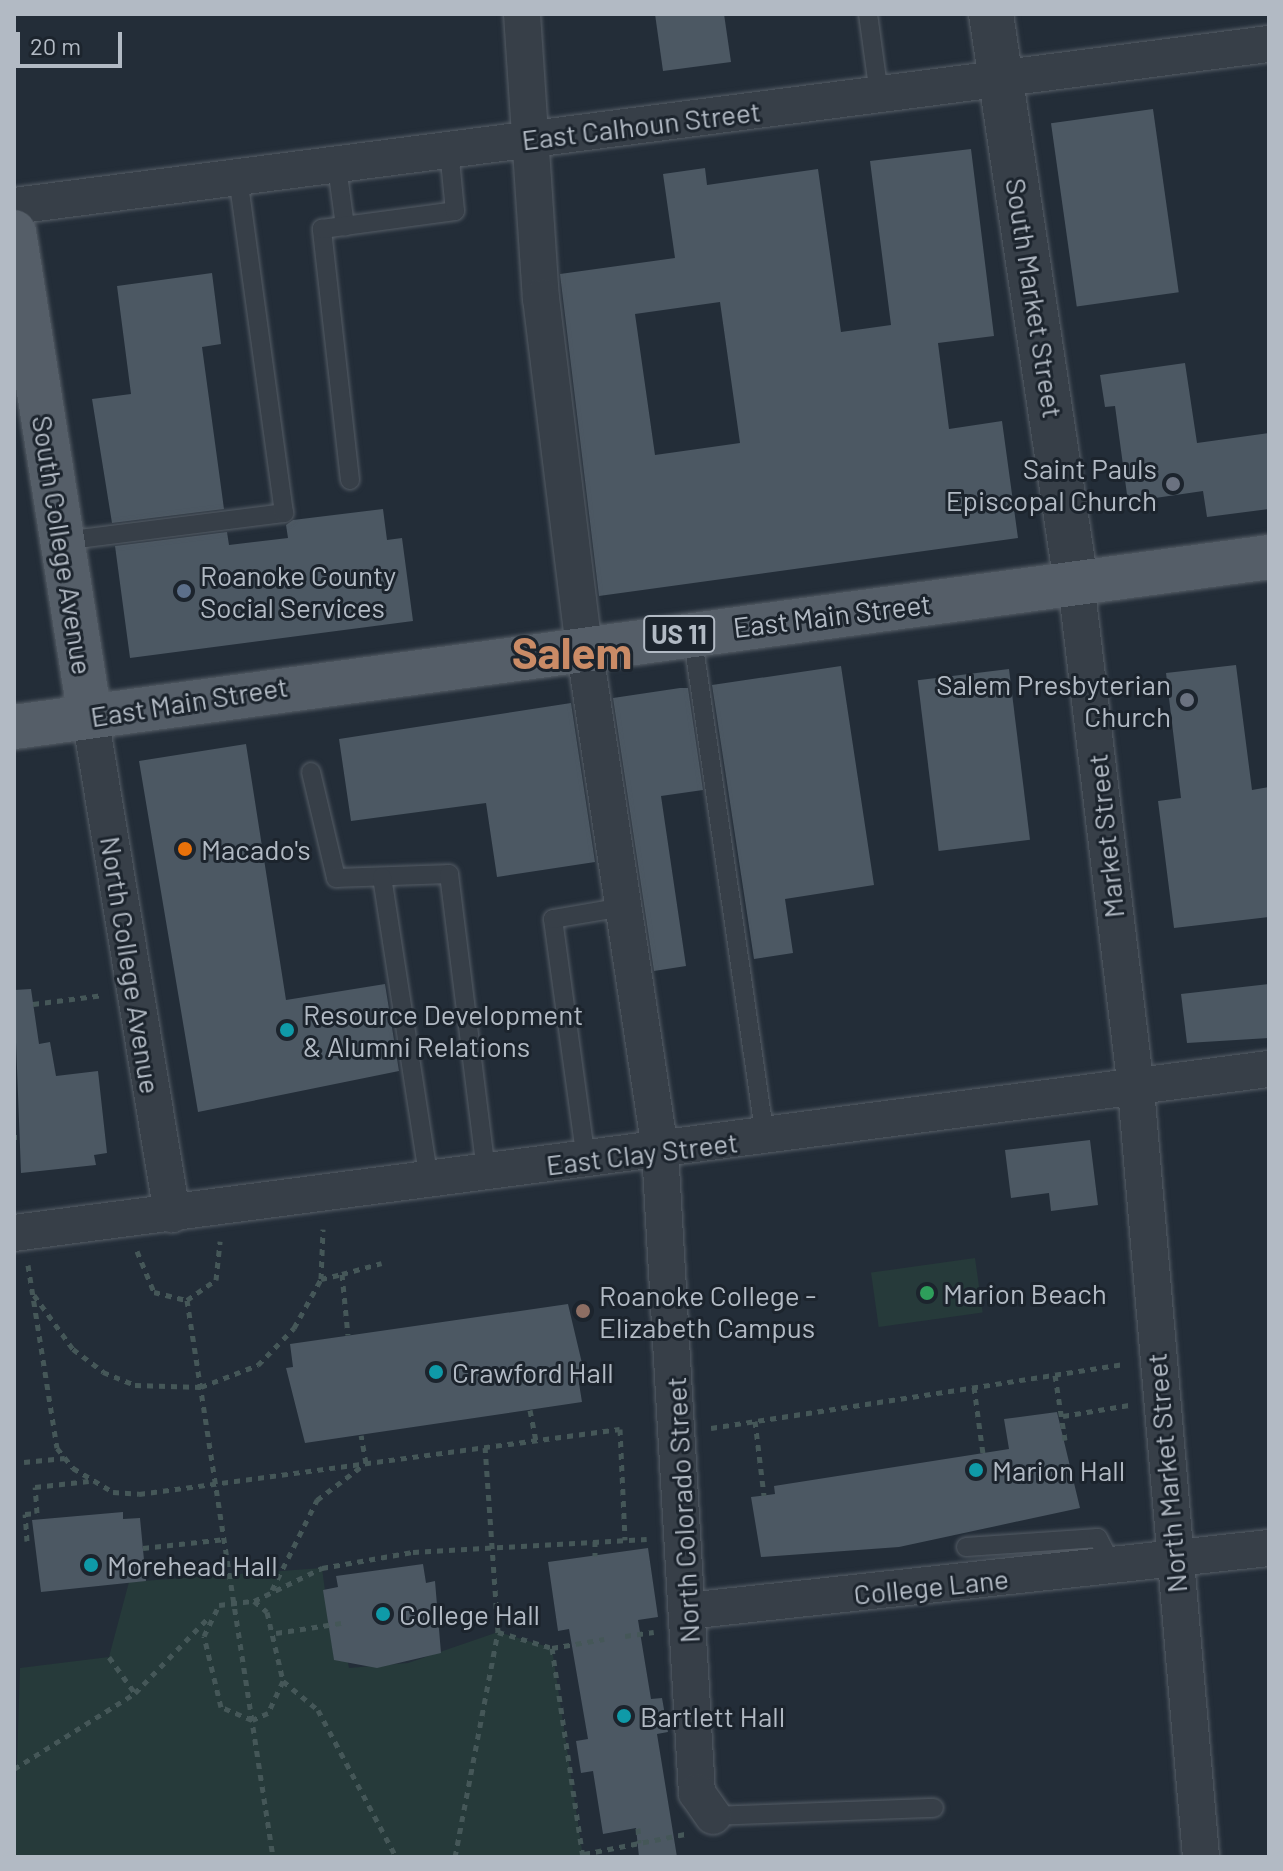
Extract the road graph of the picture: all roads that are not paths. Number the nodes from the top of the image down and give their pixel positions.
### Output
1 (522, 14) edge
2 (868, 14) edge
3 (991, 14) edge
4 (1269, 44) edge
5 (1001, 78) junction
6 (879, 94) junction
7 (529, 139) junction
8 (449, 150) junction
9 (337, 167) junction
10 (238, 177) junction
11 (14, 206) edge
12 (345, 226) junction
13 (14, 232) edge
14 (350, 480) dead end
15 (63, 541) junction
16 (1269, 557) edge
17 (1076, 583) junction
18 (692, 633) junction
19 (584, 646) junction
20 (90, 716) junction
21 (14, 727) edge
22 (311, 772) dead end
23 (382, 877) junction
24 (624, 907) junction
25 (1269, 1069) edge
26 (1136, 1089) junction
27 (765, 1137) junction
28 (660, 1150) junction
29 (586, 1160) junction
30 (486, 1172) junction
31 (429, 1180) junction
32 (172, 1214) junction
33 (21, 1248) edge
34 (966, 1547) dead end
35 (1269, 1548) edge
36 (1175, 1559) junction
37 (1112, 1566) junction
38 (687, 1611) junction
39 (934, 1808) dead end
40 (713, 1816) joint
41 (1201, 1857) edge

1 - 7 street, North Colorado Street
2 - 6 lane
3 - 5 street, South Market Street
4 - 5 street, East Calhoun Street
5 - 6 street, East Calhoun Street
5 - 17 street, South Market Street
6 - 7 street, East Calhoun Street
7 - 8 street, East Calhoun Street
7 - 19 street, North Colorado Street
8 - 9 street, East Calhoun Street
8 - 12 lane
9 - 10 street, East Calhoun Street
9 - 12 lane
10 - 11 street, East Calhoun Street
10 - 15 lane
12 - 14 lane
13 - 15 main road, South College Avenue
15 - 20 main road, South College Avenue
16 - 17 main road, East Main Street / US 11
17 - 18 main road, East Main Street / US 11
17 - 26 street, Market Street
18 - 19 main road, East Main Street / US 11
18 - 27 lane
19 - 20 main road, East Main Street / US 11
19 - 24 street, North Colorado Street
20 - 21 main road, East Main Street
20 - 32 street, North College Avenue
22 - 23 lane
23 - 30 lane
23 - 31 lane
24 - 28 street, North Colorado Street
24 - 29 lane
25 - 26 street, East Clay Street
26 - 27 street, East Clay Street
26 - 36 street, North Market Street
27 - 28 street, East Clay Street
28 - 29 street, East Clay Street
28 - 38 street, North Colorado Street
29 - 30 street, East Clay Street
30 - 31 street, East Clay Street
31 - 32 street, East Clay Street
32 - 33 street, East Clay Street
34 - 37 lane
35 - 36 street, College Lane
36 - 37 street, College Lane
36 - 41 street, North Market Street
37 - 38 street, College Lane
38 - 40 street, North Colorado Street
39 - 40 lane

